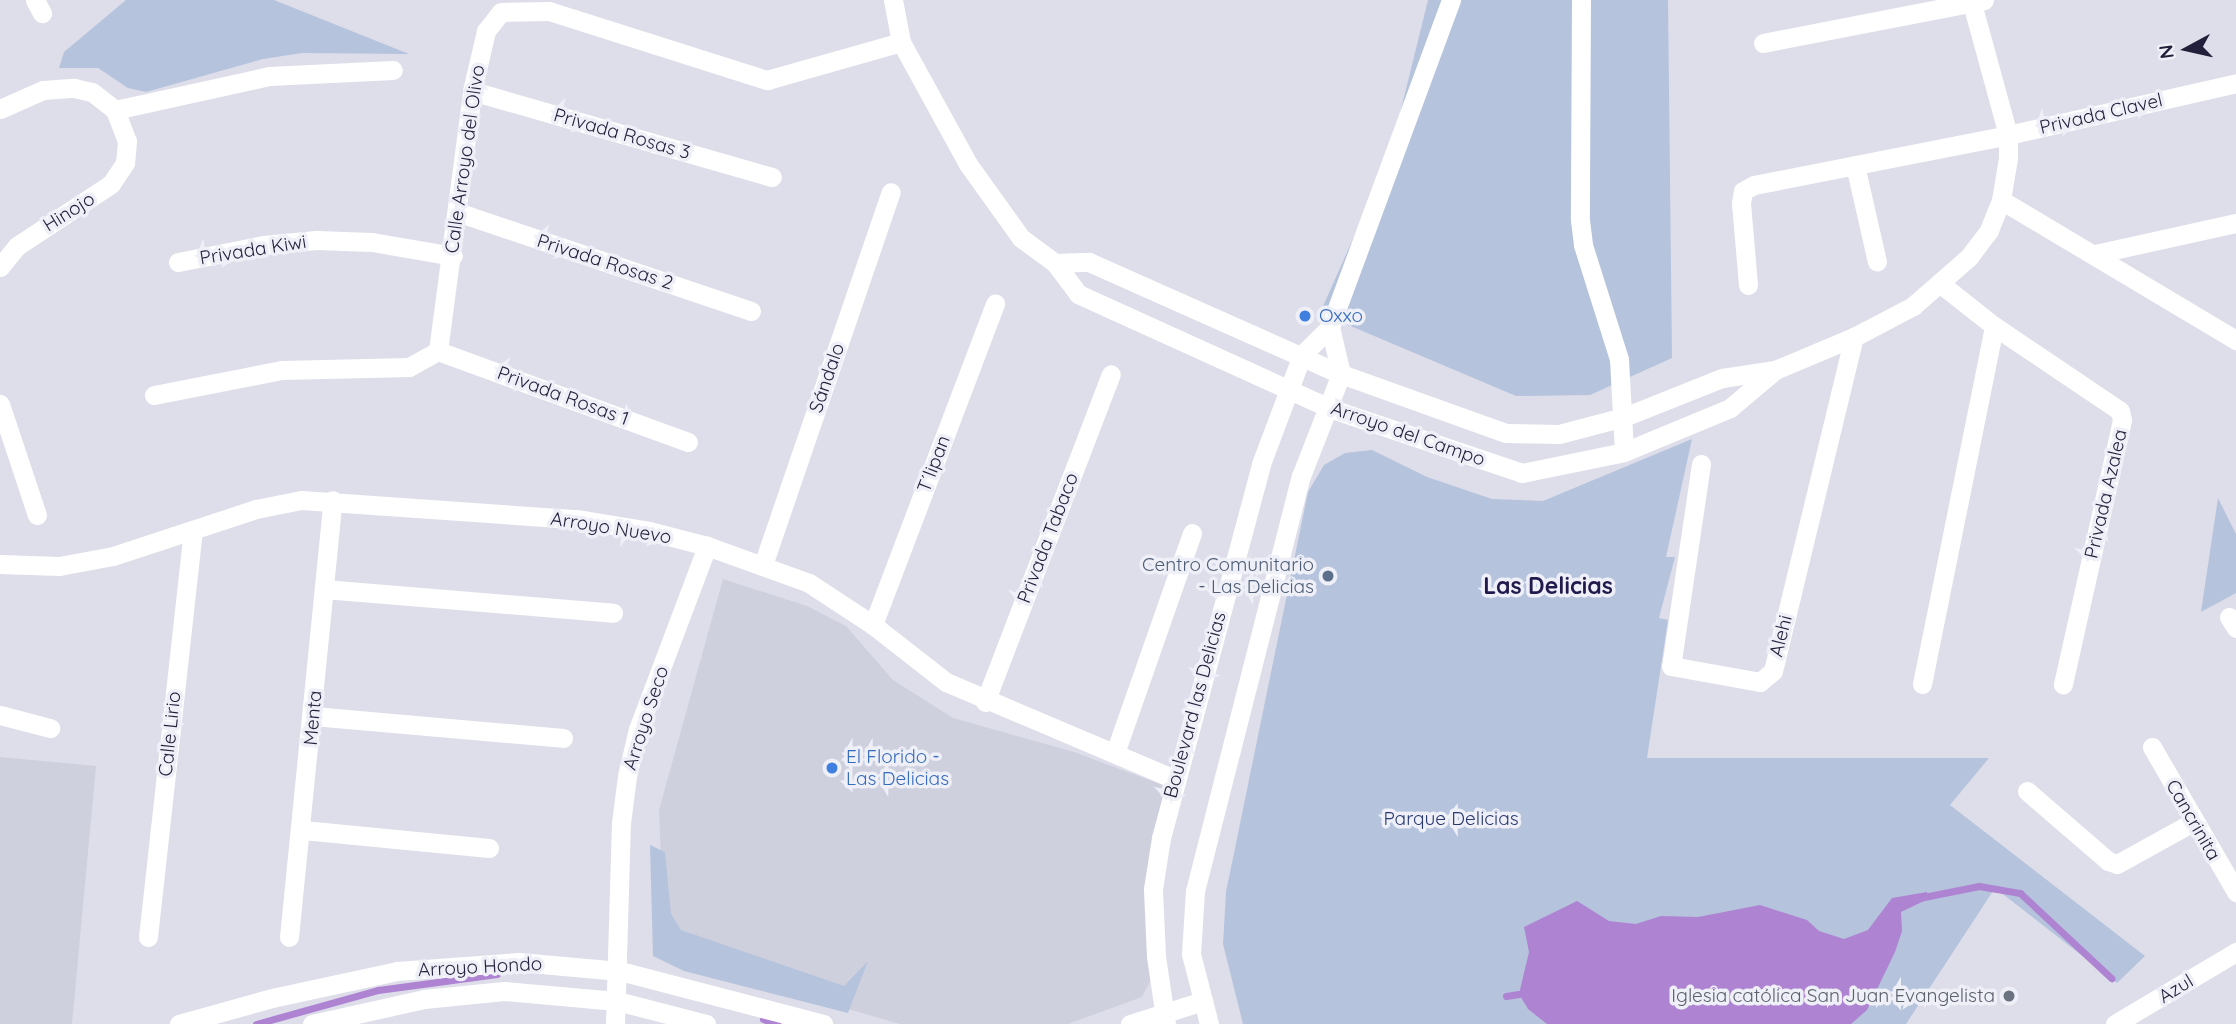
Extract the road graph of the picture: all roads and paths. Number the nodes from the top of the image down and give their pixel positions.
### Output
1 (893, 0) edge
2 (1451, 0) edge
3 (1581, 0) edge
4 (1975, 1) edge
5 (534, 5) edge
6 (901, 42) junction
7 (1763, 43) dead end
8 (393, 70) dead end
9 (2236, 83) edge
10 (472, 91) junction
11 (0, 109) edge
12 (115, 110) junction
13 (2008, 135) junction
14 (1855, 165) junction
15 (772, 177) dead end
16 (891, 192) dead end
17 (2001, 200) junction
18 (460, 214) junction
19 (2236, 223) edge
20 (2095, 254) junction
21 (453, 256) junction
22 (178, 262) dead end
23 (1877, 262) dead end
24 (1055, 263) junction
25 (0, 267) edge
26 (1748, 285) dead end
27 (1942, 285) junction
28 (995, 303) dead end
29 (751, 311) dead end
30 (1994, 326) junction
31 (1330, 327) junction
32 (1854, 337) junction
33 (2236, 340) edge
34 (438, 351) junction
35 (1302, 355) junction
36 (1775, 370) junction
37 (1111, 374) dead end
38 (1341, 374) junction
39 (1290, 388) junction
40 (154, 396) dead end
41 (0, 404) edge
42 (1329, 408) junction
43 (1624, 417) junction
44 (688, 442) dead end
45 (1624, 452) junction
46 (1701, 464) dead end
47 (332, 500) junction
48 (37, 515) dead end
49 (193, 531) junction
50 (1192, 533) dead end
51 (707, 546) junction
52 (0, 564) edge
53 (763, 565) junction
54 (324, 589) junction
55 (613, 613) dead end
56 (873, 625) junction
57 (1922, 684) dead end
58 (2063, 685) dead end
59 (985, 702) junction
60 (0, 715) edge
61 (313, 716) junction
62 (50, 728) dead end
63 (563, 738) dead end
64 (2152, 747) dead end
65 (1115, 753) junction
66 (1174, 779) junction
67 (2027, 791) dead end
68 (2193, 822) junction
69 (303, 830) junction
70 (489, 848) dead end
71 (2236, 892) edge
72 (148, 937) dead end
73 (289, 937) dead end
74 (2236, 952) edge
75 (620, 971) junction
76 (1203, 1001) junction
77 (617, 1002) junction
78 (1164, 1018) edge
79 (179, 1024) edge
80 (312, 1024) edge
81 (615, 1024) edge
82 (706, 1024) edge
83 (823, 1024) edge
84 (1130, 1024) edge
85 (1209, 1024) edge
86 (2115, 1024) edge

1 - 6 street, Arroyo del Campo
2 - 31 street
3 - 43 street
4 - 7 street
4 - 13 street, Arroyo del Campo
5 - 6 street, Calle Arroyo del Olivo
5 - 10 street, Calle Arroyo del Olivo
6 - 24 street, Arroyo del Campo
8 - 12 street
9 - 13 street, Privada Clavel
10 - 15 street, Privada Rosas 3
10 - 18 street, Calle Arroyo del Olivo
11 - 12 street
12 - 25 street, Hinojo
13 - 14 street, Privada Clavel
13 - 17 street, Arroyo del Campo
14 - 23 street
14 - 26 street, Privada Clavel
16 - 53 street, Sándalo
17 - 20 street
17 - 27 street, Arroyo del Campo
18 - 21 street, Calle Arroyo del Olivo
18 - 29 street, Privada Rosas 2
19 - 20 street
20 - 33 street
21 - 22 street, Privada Kiwi
21 - 34 street, Calle Arroyo del Olivo
24 - 35 street, Arroyo del Campo
24 - 39 street, Arroyo del Campo
27 - 30 street, Privada Azalea
27 - 32 street, Arroyo del Campo
28 - 56 street, T´lipan
30 - 57 street
30 - 58 street, Privada Azalea
31 - 35 street
31 - 38 street
32 - 36 street, Arroyo del Campo
32 - 46 street, Alehi
34 - 40 street
34 - 44 street, Privada Rosas 1
35 - 38 street, Arroyo del Campo
35 - 39 street, Boulevard las Delicias
36 - 43 street, Arroyo del Campo
36 - 45 street, Arroyo del Campo
37 - 59 street, Privada Tabaco
38 - 42 street
38 - 43 street, Arroyo del Campo
39 - 42 street, Arroyo del Campo
39 - 66 street, Boulevard las Delicias
41 - 48 street
42 - 45 street, Arroyo del Campo
42 - 76 street
43 - 45 street
47 - 49 street, Arroyo Nuevo
47 - 51 street, Arroyo Nuevo
47 - 54 street, Menta
49 - 52 street, Arroyo Nuevo
49 - 72 street, Calle Lirio
50 - 65 street
51 - 53 street, Arroyo Nuevo
51 - 75 street, Arroyo Seco
53 - 56 street, Arroyo Nuevo
54 - 55 street
54 - 61 street, Menta
56 - 59 street, Arroyo Nuevo
59 - 65 street, Arroyo Nuevo
60 - 62 street
61 - 63 street
61 - 69 street, Menta
64 - 68 street, Cancrinita
65 - 66 street, Arroyo Nuevo
66 - 78 street, Boulevard las Delicias
67 - 68 street
68 - 71 street, Cancrinita
69 - 70 street
69 - 73 street, Menta
74 - 86 street, Azul
75 - 77 street, Arroyo Seco
75 - 79 street, Arroyo Hondo
75 - 83 street, Arroyo Hondo
76 - 78 street
76 - 85 street
77 - 80 street, Arroyo Hondo
77 - 81 street, Arroyo Seco
77 - 82 street, Arroyo Hondo
78 - 84 street

